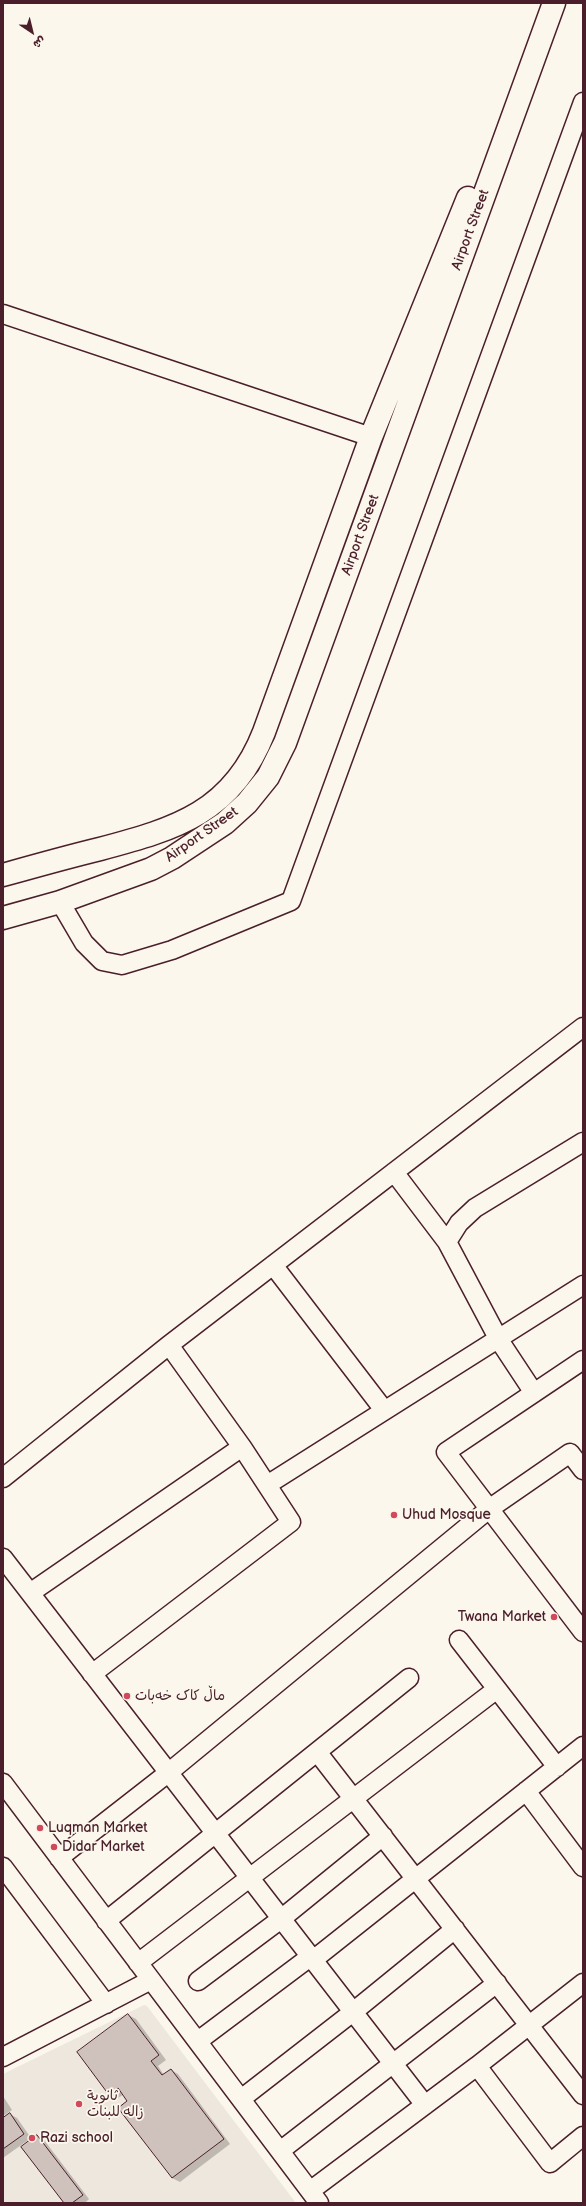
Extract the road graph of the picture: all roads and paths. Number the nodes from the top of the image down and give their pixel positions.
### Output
1 (543, 3) edge
2 (554, 3) edge
3 (583, 102) edge
4 (3, 314) edge
5 (371, 437) junction
6 (3, 875) edge
7 (60, 902) junction
8 (3, 918) edge
9 (583, 1027) edge
10 (583, 1142) edge
11 (394, 1172) junction
12 (447, 1242) junction
13 (273, 1265) junction
14 (583, 1285) edge
15 (499, 1340) junction
16 (169, 1345) junction
17 (583, 1360) edge
18 (534, 1393) junction
19 (384, 1410) junction
20 (242, 1448) junction
21 (583, 1470) edge
22 (3, 1478) edge
23 (267, 1485) junction
24 (489, 1509) junction
25 (3, 1558) edge
26 (30, 1593) junction
27 (583, 1632) edge
28 (459, 1640) dead end
29 (92, 1674) junction
30 (409, 1678) dead end
31 (497, 1689) junction
32 (583, 1746) edge
33 (318, 1753) junction
34 (557, 1767) junction
35 (168, 1772) junction
36 (3, 1783) edge
37 (526, 1791) junction
38 (353, 1799) junction
39 (216, 1835) junction
40 (383, 1836) junction
41 (59, 1858) junction
42 (3, 1867) edge
43 (583, 1867) edge
44 (248, 1877) junction
45 (416, 1879) junction
46 (281, 1919) junction
47 (106, 1921) junction
48 (455, 1929) junction
49 (311, 1958) junction
50 (138, 1963) junction
51 (151, 1980) junction
52 (198, 1981) dead end
53 (497, 1983) junction
54 (583, 1983) edge
55 (106, 2004) junction
56 (353, 2012) junction
57 (530, 2025) junction
58 (198, 2041) junction
59 (3, 2057) edge
60 (393, 2065) junction
61 (477, 2066) junction
62 (583, 2095) edge
63 (241, 2099) junction
64 (425, 2106) junction
65 (583, 2136) edge
66 (280, 2151) junction
67 (314, 2197) edge

1 - 5 main road, Airport Street
2 - 7 main road, Airport Street
3 - 7 street
4 - 5 street
5 - 6 main road, Airport Street
7 - 8 main road, Airport Street
9 - 11 street
10 - 12 street
11 - 12 street
11 - 13 street
12 - 15 street
13 - 16 street
13 - 19 street
14 - 15 street
15 - 18 street
15 - 19 street
16 - 20 street
16 - 22 street
17 - 18 street
18 - 24 street
19 - 23 street
20 - 23 street
20 - 26 street
21 - 24 street
23 - 29 street
24 - 27 street
24 - 35 street
25 - 26 street
26 - 29 street
28 - 31 street
29 - 35 street
30 - 33 street
31 - 34 street
31 - 38 street
32 - 34 street
33 - 38 street
33 - 39 street
34 - 37 street
35 - 39 street
35 - 41 street
36 - 41 street
37 - 43 street
37 - 45 street
38 - 40 street
38 - 44 street
39 - 44 street
39 - 47 street
40 - 45 street
40 - 46 street
41 - 47 street
42 - 55 street
44 - 46 street
44 - 50 street
45 - 48 street
45 - 49 street
46 - 49 street
46 - 52 street
47 - 50 street
48 - 53 street
48 - 56 street
49 - 56 street
49 - 58 street
50 - 51 street
51 - 55 street
51 - 58 street
53 - 57 street
53 - 60 street
54 - 57 street
55 - 59 street
56 - 60 street
56 - 63 street
57 - 61 street
57 - 62 street
58 - 63 street
60 - 64 street
60 - 66 street
61 - 64 street
61 - 65 street
63 - 66 street
64 - 67 street
66 - 67 street

